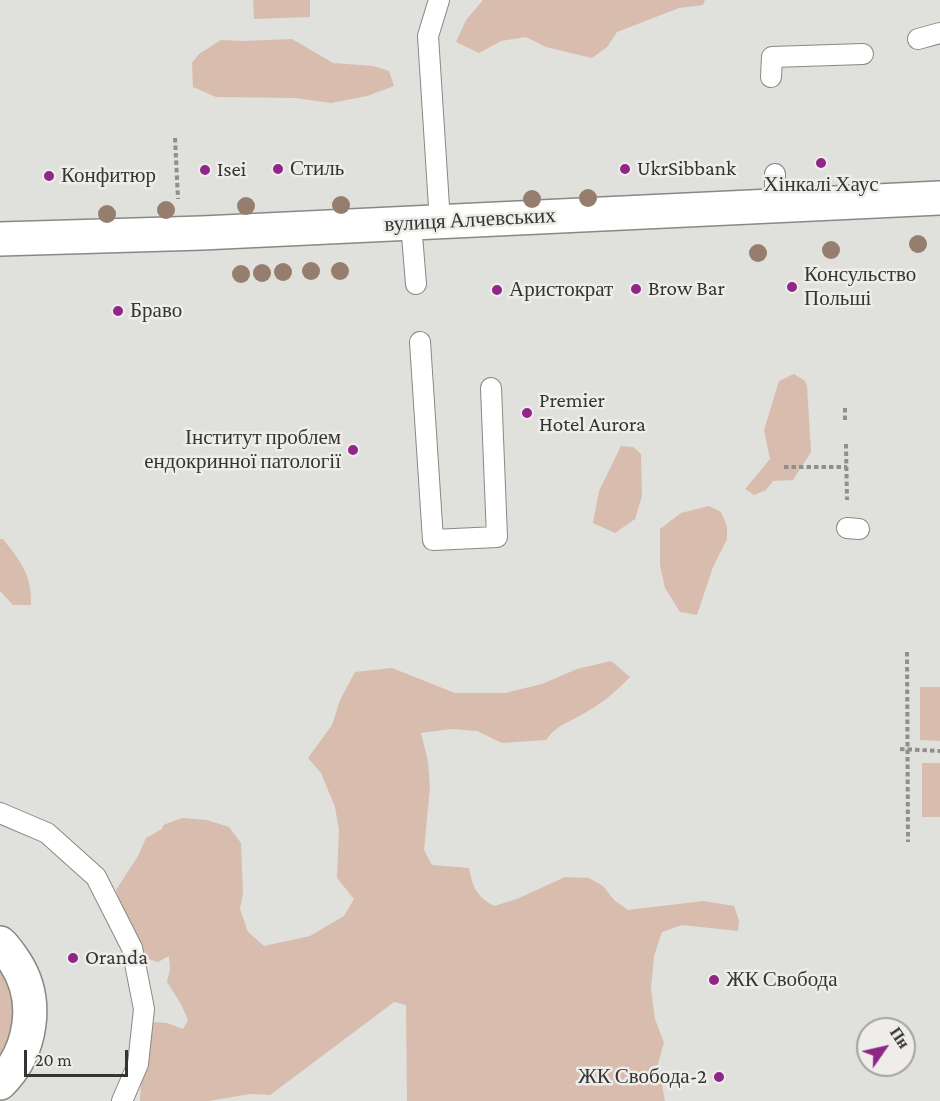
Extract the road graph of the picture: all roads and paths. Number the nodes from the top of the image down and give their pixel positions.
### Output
1 (439, 0) edge
2 (940, 33) edge
3 (918, 39) dead end
4 (863, 54) dead end
5 (771, 77) dead end
6 (175, 138) dead end
7 (940, 198) edge
8 (178, 200) dead end
9 (425, 222) junction
10 (0, 239) edge
11 (416, 284) dead end
12 (420, 342) dead end
13 (491, 388) dead end
14 (844, 408) dead end
15 (845, 422) dead end
16 (846, 444) dead end
17 (784, 467) dead end
18 (847, 467) junction
19 (853, 528) dead end
20 (907, 652) dead end
21 (900, 749) dead end
22 (908, 750) junction
23 (940, 751) edge
24 (0, 813) edge
25 (908, 842) dead end
26 (0, 943) edge
27 (0, 1083) edge
28 (122, 1101) edge

1 - 9 lane
2 - 3 lane
4 - 5 lane
6 - 8 path
7 - 9 street, вулиця Алчевських
9 - 10 street, вулиця Алчевських
9 - 11 lane
12 - 13 lane
14 - 15 path
16 - 18 path
17 - 18 path
18 - 19 path
20 - 22 path
21 - 22 path
22 - 23 path
22 - 25 path
24 - 28 lane
26 - 27 street

